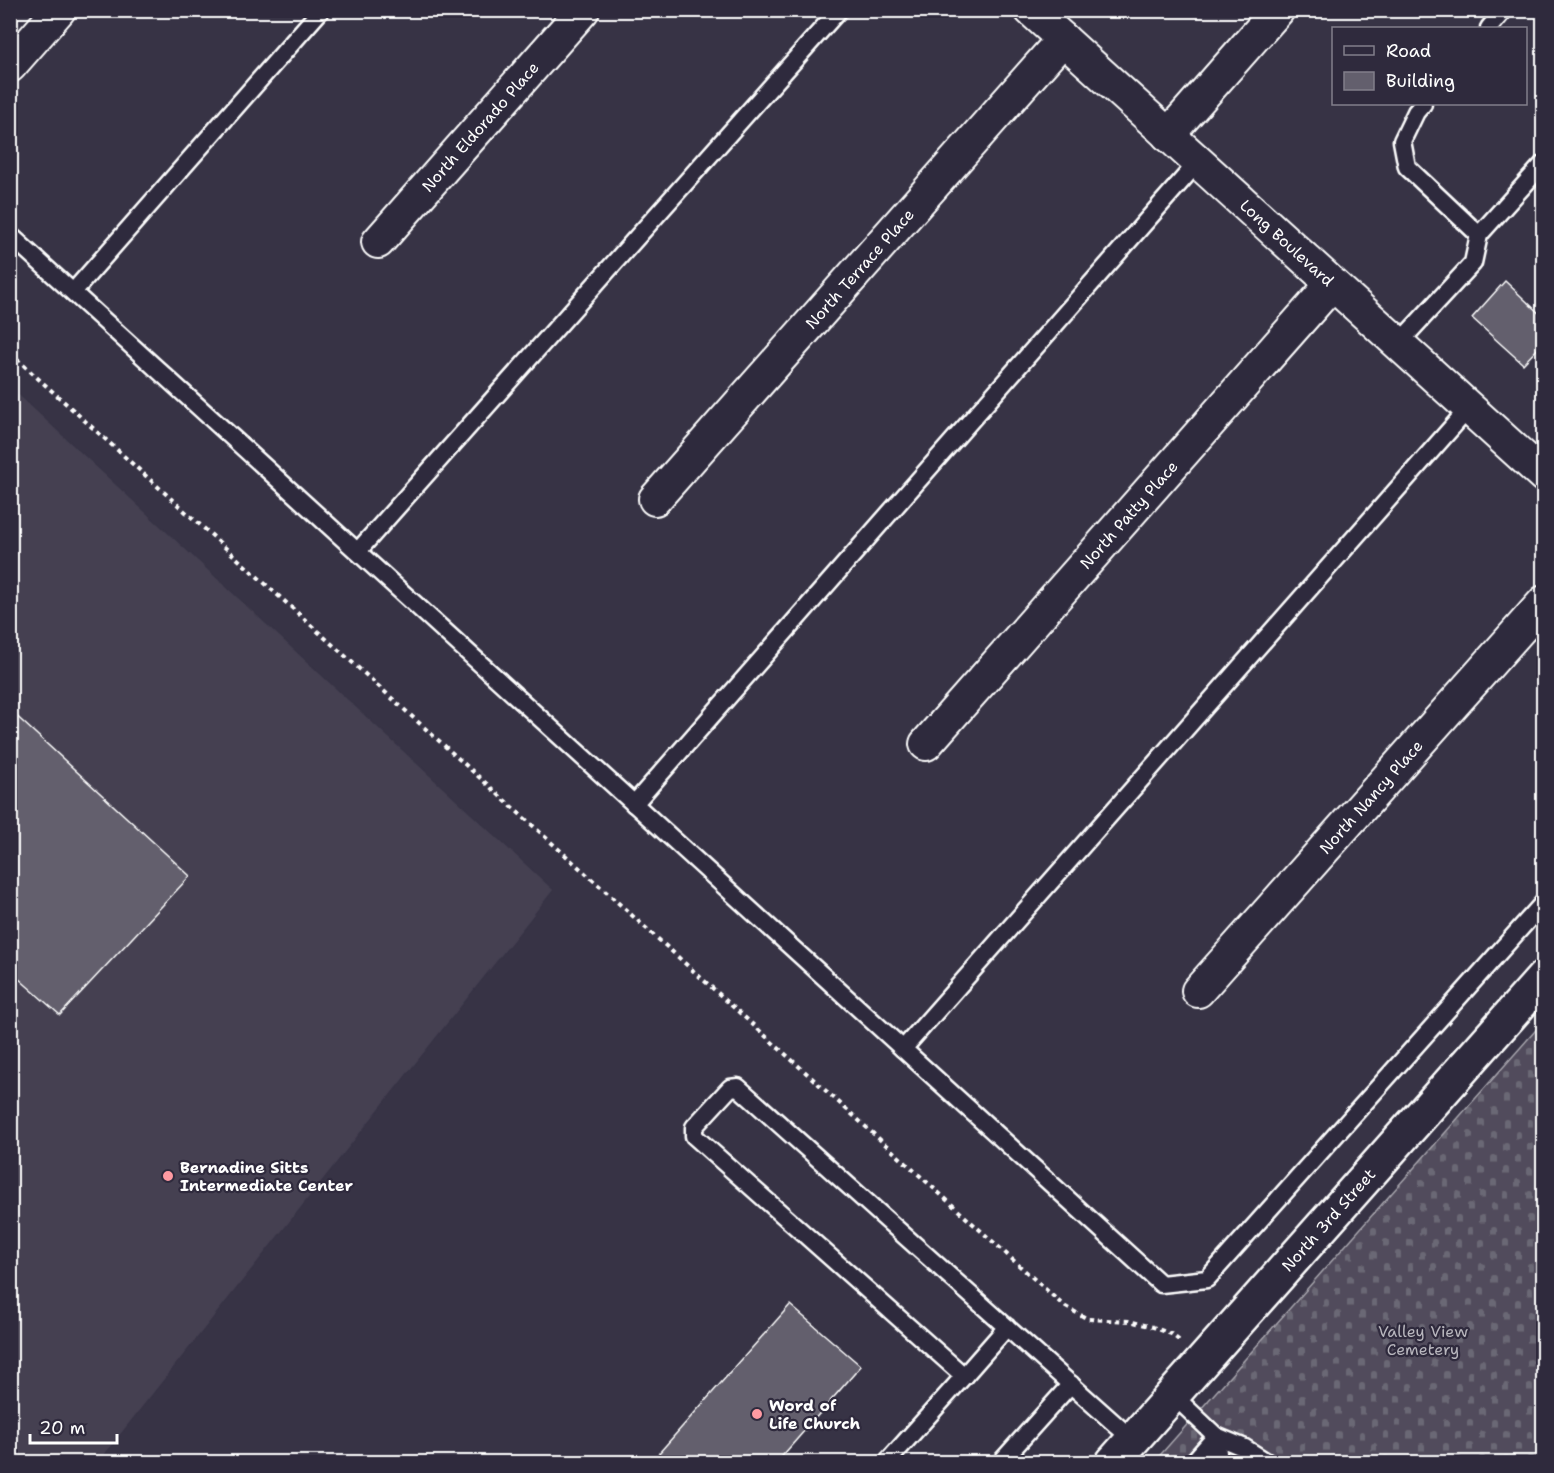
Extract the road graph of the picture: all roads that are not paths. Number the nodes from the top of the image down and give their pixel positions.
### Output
1 (59, 10) edge
2 (321, 10) edge
3 (583, 10) edge
4 (838, 10) edge
5 (1031, 10) edge
6 (1504, 10) edge
7 (1278, 11) edge
8 (1490, 27) edge
9 (1063, 39) junction
10 (10, 66) edge
11 (1422, 105) edge
12 (1168, 135) junction
13 (1198, 162) junction
14 (1544, 163) edge
15 (10, 235) edge
16 (1479, 235) junction
17 (378, 242) dead end
18 (1332, 284) junction
19 (73, 292) junction
20 (1398, 344) junction
21 (1469, 408) junction
22 (1544, 477) edge
23 (655, 499) dead end
24 (358, 551) junction
25 (1544, 602) edge
26 (926, 744) dead end
27 (634, 804) junction
28 (1544, 902) edge
29 (1544, 977) edge
30 (1198, 991) dead end
31 (903, 1049) junction
32 (1007, 1327) junction
33 (964, 1376) junction
34 (1071, 1384) junction
35 (1173, 1395) junction
36 (1216, 1436) junction
37 (1123, 1451) edge
38 (887, 1462) edge
39 (1002, 1462) edge
40 (1192, 1462) edge
41 (1219, 1462) edge
42 (1267, 1462) edge

1 - 10 street
2 - 19 lane
3 - 17 street, North Eldorado Place
4 - 24 lane
5 - 9 street, Long Boulevard
6 - 8 lane
7 - 12 street
9 - 12 street, Long Boulevard
9 - 23 street, North Terrace Place
11 - 16 lane
12 - 13 street, Long Boulevard
13 - 18 street, Long Boulevard
13 - 27 lane
14 - 16 lane
15 - 19 lane
16 - 20 lane
18 - 20 street, Long Boulevard
18 - 26 street, North Patty Place
19 - 24 lane
20 - 21 street, Long Boulevard
21 - 22 street, Long Boulevard
21 - 31 lane
24 - 27 lane
25 - 30 street, North Nancy Place
27 - 31 lane
28 - 31 lane
29 - 35 main road, North 3rd Street
32 - 33 lane
32 - 33 lane
32 - 34 lane
33 - 38 lane
34 - 37 lane
34 - 39 lane
35 - 36 lane
35 - 37 main road, North 3rd Street
36 - 40 lane
36 - 41 lane
36 - 42 lane

